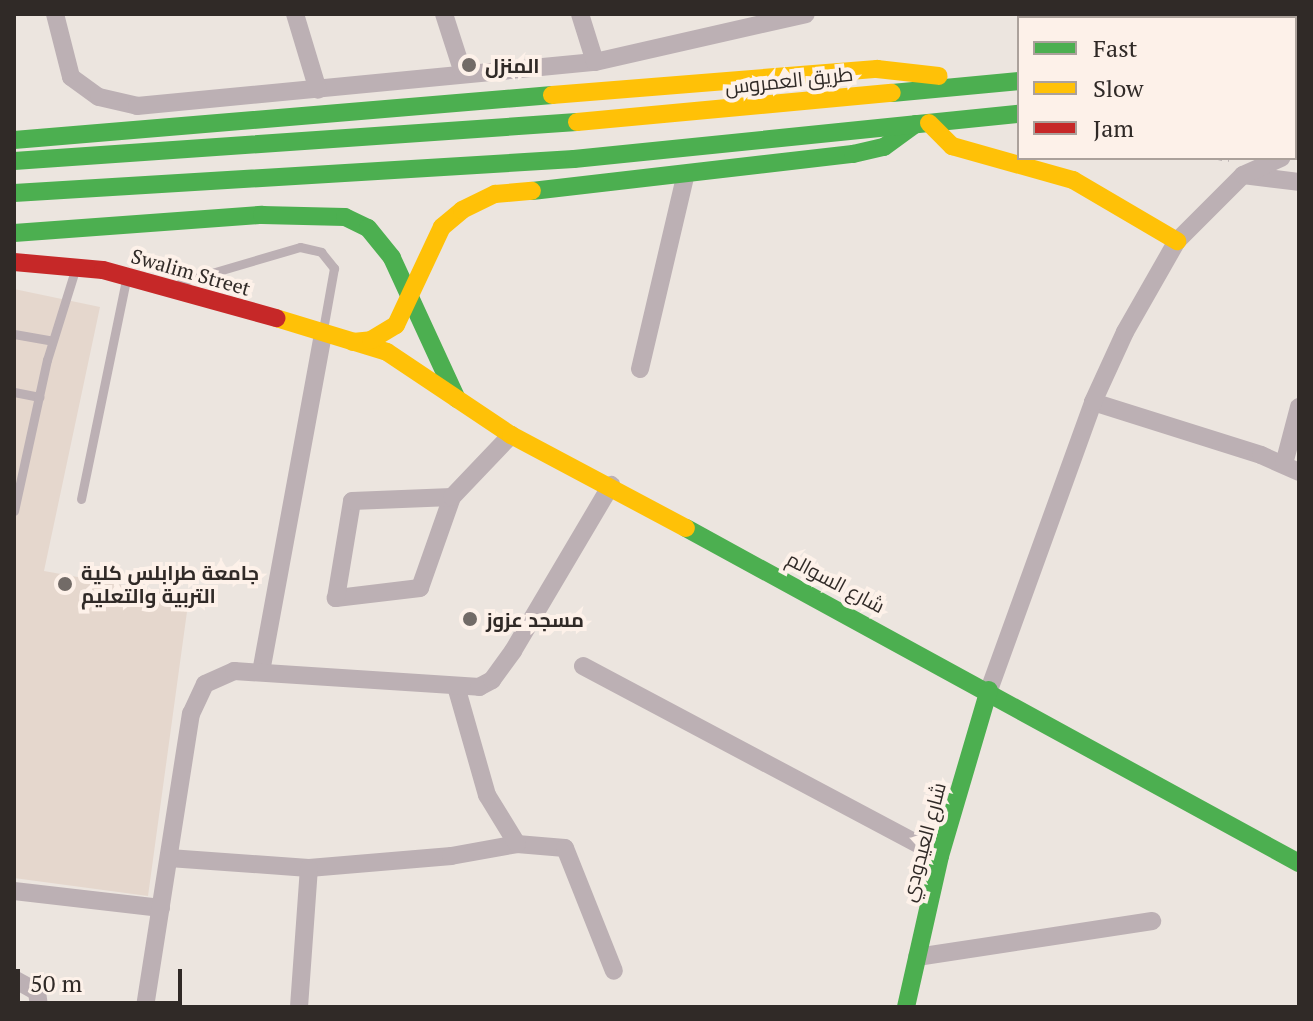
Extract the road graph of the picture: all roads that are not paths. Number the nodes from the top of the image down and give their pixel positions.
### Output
1 (55, 14) edge
2 (295, 14) edge
3 (444, 14) edge
4 (580, 14) edge
5 (806, 14) edge
6 (731, 23) edge
7 (595, 62) junction
8 (463, 73) junction
9 (1017, 81) edge
10 (979, 84) junction
11 (318, 90) junction
12 (1017, 114) edge
13 (923, 123) junction
14 (14, 140) edge
15 (1277, 160) edge
16 (14, 161) edge
17 (1243, 175) junction
18 (685, 177) junction
19 (1299, 182) edge
20 (14, 193) edge
21 (14, 233) edge
22 (1177, 241) junction
23 (14, 262) edge
24 (76, 266) junction
25 (127, 275) junction
26 (170, 285) junction
27 (411, 295) junction
28 (14, 334) edge
29 (323, 335) junction
30 (52, 341) junction
31 (353, 342) junction
32 (640, 369) dead end
33 (14, 392) edge
34 (40, 397) junction
35 (457, 399) junction
36 (1093, 402) junction
37 (1299, 408) edge
38 (511, 435) junction
39 (14, 465) edge
40 (26, 468) junction
41 (1292, 468) edge
42 (611, 485) junction
43 (452, 497) junction
44 (81, 499) dead end
45 (14, 511) edge
46 (583, 666) dead end
47 (261, 672) junction
48 (457, 690) junction
49 (989, 690) junction
50 (517, 844) junction
51 (940, 856) junction
52 (169, 858) junction
53 (1299, 863) edge
54 (309, 868) junction
55 (14, 891) edge
56 (161, 908) junction
57 (1152, 921) dead end
58 (917, 957) junction
59 (614, 971) dead end
60 (14, 979) edge
61 (39, 1007) edge
62 (145, 1007) edge
63 (302, 1007) edge
64 (906, 1007) edge

1 - 11 street
2 - 11 street
3 - 8 street
4 - 7 street
5 - 6 street
6 - 7 street
7 - 8 street
8 - 11 street
9 - 10 main road, طريق العمروس
10 - 14 main road
10 - 16 main road, طريق العمروس
12 - 13 main road
13 - 18 main road
13 - 20 main road
13 - 22 main road
15 - 17 street
17 - 19 street
17 - 22 street
18 - 27 main road
18 - 32 street
21 - 27 main road
22 - 36 street
23 - 24 main road, Swalim Street
24 - 25 main road, Swalim Street
24 - 30 lane
25 - 26 main road, Swalim Street
25 - 44 lane
26 - 29 main road, Swalim Street
26 - 29 lane
27 - 31 main road
27 - 35 main road
28 - 30 lane
29 - 31 main road, Swalim Street
29 - 47 street
30 - 34 lane
31 - 35 main road, شارع السوالم
33 - 34 lane
34 - 40 lane
35 - 38 main road, شارع السوالم
36 - 41 street
36 - 49 street
37 - 41 street
38 - 42 main road, شارع السوالم
38 - 43 street
39 - 40 lane
40 - 45 lane
42 - 48 street
42 - 49 main road, شارع السوالم
43 - 43 street
46 - 51 street
47 - 48 street
47 - 52 street
48 - 50 street
49 - 51 main road, شارع العيدودي
49 - 53 main road, شارع السوالم
50 - 54 street
50 - 59 street
51 - 58 main road, شارع العيدودي
52 - 54 street
52 - 56 street
54 - 63 street
55 - 56 street
56 - 62 street
57 - 58 street
58 - 64 main road, شارع العيدودي
60 - 61 street

